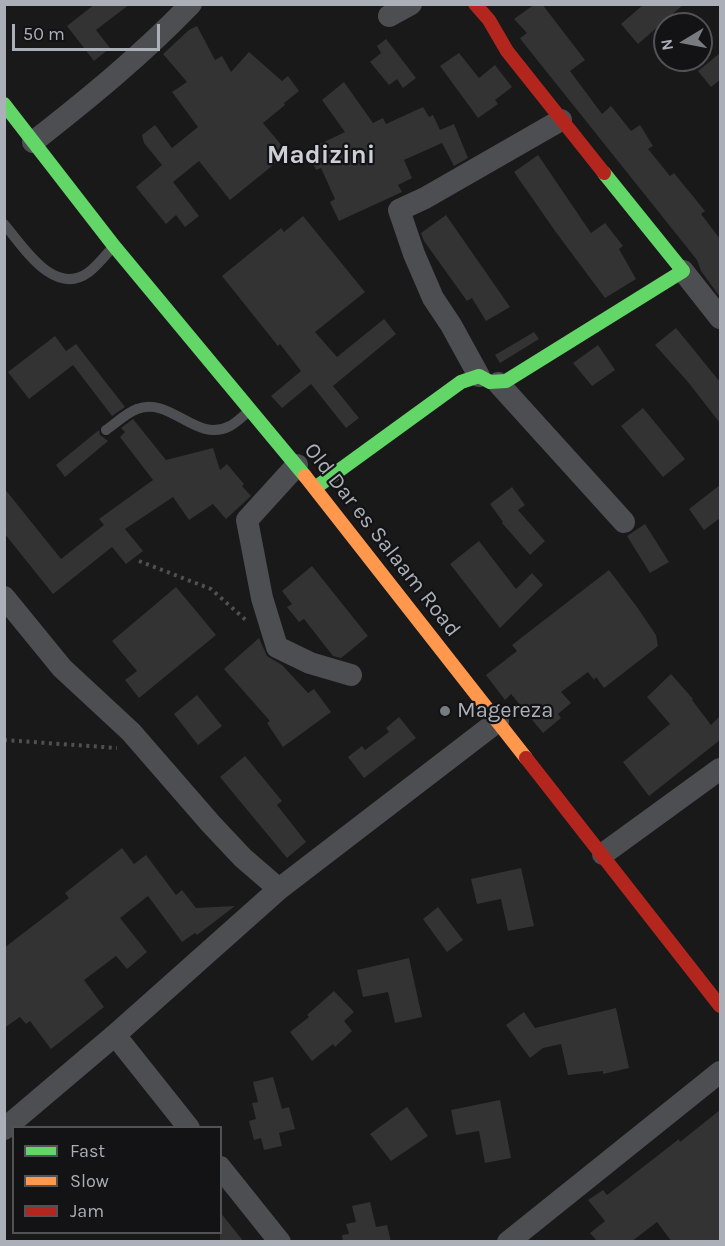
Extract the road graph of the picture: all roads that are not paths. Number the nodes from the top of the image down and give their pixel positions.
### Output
1 (191, 4) edge
2 (411, 4) edge
3 (475, 4) edge
4 (389, 16) dead end
5 (4, 104) edge
6 (561, 120) junction
7 (33, 142) junction
8 (4, 224) edge
9 (114, 246) junction
10 (683, 271) junction
11 (720, 318) edge
12 (489, 380) junction
13 (251, 410) junction
14 (106, 430) dead end
15 (297, 465) junction
16 (315, 488) junction
17 (624, 522) dead end
18 (4, 597) edge
19 (351, 675) dead end
20 (498, 721) junction
21 (720, 769) edge
22 (603, 854) junction
23 (279, 889) junction
24 (720, 1006) edge
25 (115, 1035) junction
26 (720, 1072) edge
27 (187, 1126) edge
28 (4, 1129) edge
29 (222, 1170) edge
30 (280, 1242) edge
31 (508, 1242) edge

1 - 7 street
2 - 4 street
3 - 6 main road
5 - 7 main road, Old Dar es Salaam Road
6 - 10 main road
6 - 12 street
7 - 9 main road, Old Dar es Salaam Road
8 - 9 lane
9 - 13 main road, Old Dar es Salaam Road
10 - 11 street
10 - 12 main road
12 - 16 main road
12 - 17 street
13 - 14 lane
13 - 15 main road, Old Dar es Salaam Road
15 - 16 main road, Old Dar es Salaam Road
15 - 19 street
16 - 20 main road, Old Dar es Salaam Road
18 - 23 street
20 - 22 main road, Old Dar es Salaam Road
20 - 23 street
21 - 22 street
22 - 24 main road, Old Dar es Salaam Road
23 - 25 street
25 - 27 street
25 - 28 street
26 - 31 street
29 - 30 street

